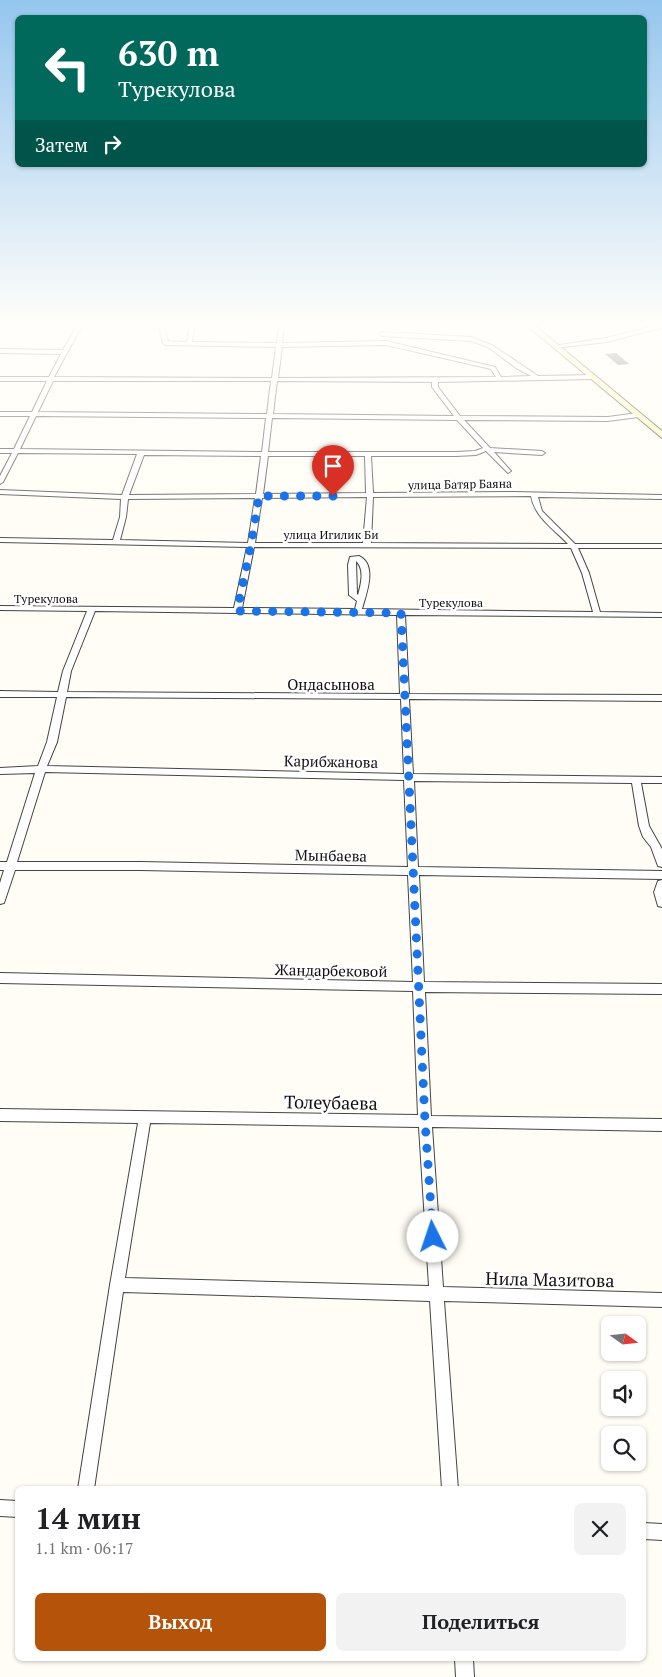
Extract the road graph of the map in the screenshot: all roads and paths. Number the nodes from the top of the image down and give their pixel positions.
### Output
1 (41, 402) edge
2 (271, 402) edge
3 (447, 402) edge
4 (622, 402) edge
5 (0, 414) edge
6 (35, 414) junction
7 (269, 415) junction
8 (638, 416) junction
9 (458, 417) junction
10 (662, 435) edge
11 (486, 448) junction
12 (0, 451) edge
13 (17, 451) junction
14 (141, 453) junction
15 (542, 453) dead end
16 (264, 454) junction
17 (368, 454) junction
18 (508, 471) dead end
19 (0, 482) edge
20 (0, 492) edge
21 (534, 495) junction
22 (259, 496) junction
23 (370, 496) junction
24 (125, 497) junction
25 (662, 497) edge
26 (0, 540) edge
27 (116, 541) junction
28 (367, 544) junction
29 (251, 545) junction
30 (662, 546) edge
31 (574, 547) junction
32 (360, 600) junction
33 (0, 608) edge
34 (92, 609) junction
35 (237, 611) junction
36 (358, 612) junction
37 (401, 613) junction
38 (597, 614) junction
39 (662, 615) edge
40 (0, 694) edge
41 (63, 695) junction
42 (404, 698) junction
43 (662, 698) edge
44 (41, 769) junction
45 (0, 771) edge
46 (408, 777) junction
47 (662, 780) edge
48 (636, 781) junction
49 (662, 863) edge
50 (0, 866) edge
51 (12, 866) junction
52 (414, 872) junction
53 (662, 875) edge
54 (662, 884) edge
55 (0, 900) edge
56 (662, 904) edge
57 (0, 978) edge
58 (418, 986) junction
59 (662, 989) edge
60 (0, 1115) edge
61 (145, 1118) junction
62 (425, 1121) junction
63 (662, 1125) edge
64 (117, 1285) junction
65 (437, 1295) junction
66 (662, 1300) edge
67 (86, 1486) edge
68 (450, 1486) edge
69 (0, 1508) edge
70 (15, 1509) edge
71 (646, 1531) edge
72 (662, 1532) edge
73 (464, 1661) edge
74 (465, 1677) edge

1 - 6 street
2 - 7 street
3 - 9 street
4 - 8 main road
5 - 6 street
6 - 7 street
6 - 13 street
7 - 9 street
7 - 16 street
8 - 9 street
8 - 10 main road
9 - 11 street
11 - 15 street
11 - 17 street
11 - 18 street
12 - 13 street
13 - 14 street
13 - 19 street
14 - 16 street
14 - 24 street
16 - 17 street
16 - 22 street
17 - 23 street
20 - 24 street, улица Батяр Баяна
21 - 23 street, улица Батяр Баяна
21 - 25 street, улица Батяр Баяна
21 - 31 street
22 - 23 street, улица Батяр Баяна
22 - 24 street, улица Батяр Баяна
22 - 29 street
23 - 28 street
24 - 27 street
26 - 27 street, улица Игилик Би
27 - 29 street, улица Игилик Би
28 - 29 street, улица Игилик Би
28 - 31 street, улица Игилик Би
29 - 35 street
30 - 31 street, улица Игилик Би
31 - 38 street
32 - 32 street
32 - 36 street
33 - 34 street, Турекулова
34 - 35 street, Турекулова
34 - 41 street
35 - 36 street, Турекулова
36 - 37 street, Турекулова
37 - 38 street, Турекулова
37 - 42 street
38 - 39 street, Турекулова
40 - 41 street, Ондасынова
41 - 42 street, Ондасынова
41 - 44 street
42 - 43 street, Ондасынова
42 - 46 street
44 - 45 street, Карибжанова
44 - 46 street, Карибжанова
44 - 51 street
46 - 48 street, Карибжанова
46 - 52 street
47 - 48 street, Карибжанова
48 - 49 street
50 - 51 street, Мынбаева
51 - 52 street, Мынбаева
51 - 55 street
52 - 53 street, Мынбаева
52 - 58 street
54 - 56 street
57 - 58 street, Жандарбековой
58 - 59 street, Жандарбековой
58 - 62 street
60 - 61 street, Толеубаева
61 - 62 street, Толеубаева
61 - 64 street
62 - 63 street, Толеубаева
62 - 65 street
64 - 65 street, Нила Мазитова
64 - 67 street
65 - 66 street, Нила Мазитова
65 - 68 street
69 - 70 street
71 - 72 street
73 - 74 street

